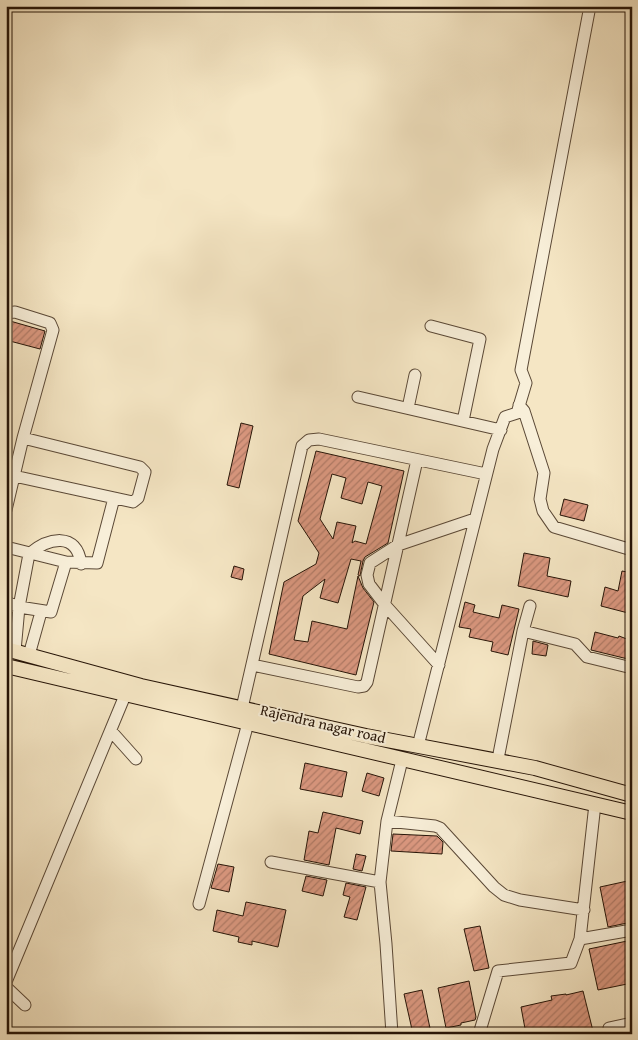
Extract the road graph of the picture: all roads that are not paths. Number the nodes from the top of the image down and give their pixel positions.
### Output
1 (590, 6) edge
2 (6, 313) edge
3 (431, 326) dead end
4 (415, 375) dead end
5 (358, 397) dead end
6 (519, 405) junction
7 (408, 408) junction
8 (463, 421) junction
9 (501, 430) junction
10 (23, 438) junction
11 (417, 460) junction
12 (12, 472) edge
13 (486, 474) junction
14 (114, 498) junction
15 (6, 510) edge
16 (475, 519) junction
17 (398, 545) junction
18 (6, 547) edge
19 (632, 550) edge
20 (29, 554) junction
21 (66, 562) junction
22 (81, 564) junction
23 (6, 602) edge
24 (385, 605) junction
25 (530, 606) dead end
26 (19, 607) junction
27 (41, 612) junction
28 (523, 631) junction
29 (10, 650) edge
30 (29, 655) junction
31 (252, 665) junction
32 (439, 665) junction
33 (6, 666) edge
34 (632, 668) edge
35 (126, 693) junction
36 (242, 708) junction
37 (248, 723) junction
38 (111, 731) junction
39 (366, 736) junction
40 (418, 746) junction
41 (362, 750) junction
42 (136, 759) dead end
43 (402, 760) junction
44 (498, 760) junction
45 (632, 795) edge
46 (595, 804) junction
47 (632, 813) edge
48 (388, 821) junction
49 (271, 862) dead end
50 (380, 882) junction
51 (199, 904) dead end
52 (584, 910) junction
53 (632, 930) edge
54 (580, 939) junction
55 (6, 982) edge
56 (6, 987) edge
57 (25, 1005) dead end
58 (632, 1023) edge
59 (610, 1028) dead end
60 (392, 1034) edge
61 (479, 1034) edge

1 - 6 street
2 - 10 street
3 - 8 street
4 - 7 street
5 - 7 street
6 - 9 street
6 - 19 street
7 - 8 street
8 - 9 street
9 - 13 street
10 - 12 street
10 - 14 street
11 - 13 street
11 - 17 street
11 - 31 street
12 - 14 street
12 - 15 street
13 - 16 street
14 - 22 street
16 - 17 street
16 - 32 street
17 - 24 street
17 - 24 street
18 - 20 street
20 - 21 street
20 - 22 street
20 - 26 street
21 - 22 street
21 - 27 street
23 - 26 street
24 - 31 street
24 - 32 street
25 - 28 street
26 - 27 street
26 - 29 street
27 - 30 street
28 - 34 street
28 - 44 street
29 - 30 main road, Rajendra nagar road
30 - 36 main road, Rajendra nagar road
31 - 36 street
32 - 40 street
33 - 35 main road, Rajendra nagar road
35 - 37 main road, Rajendra nagar road
35 - 38 street
36 - 39 main road, Rajendra nagar road
37 - 41 main road, Rajendra nagar road
37 - 51 street
38 - 42 street
38 - 55 street
39 - 40 main road, Rajendra nagar road
39 - 41 main road
40 - 44 main road, Rajendra nagar road
41 - 43 main road, Rajendra nagar road
43 - 46 main road, Rajendra nagar road
43 - 48 street
44 - 45 main road, Rajendra nagar road
46 - 47 main road, Rajendra nagar road
46 - 52 street
48 - 50 street
48 - 52 street
49 - 50 street
50 - 60 street
52 - 54 street
53 - 54 street
54 - 61 street
56 - 57 street
58 - 59 street

